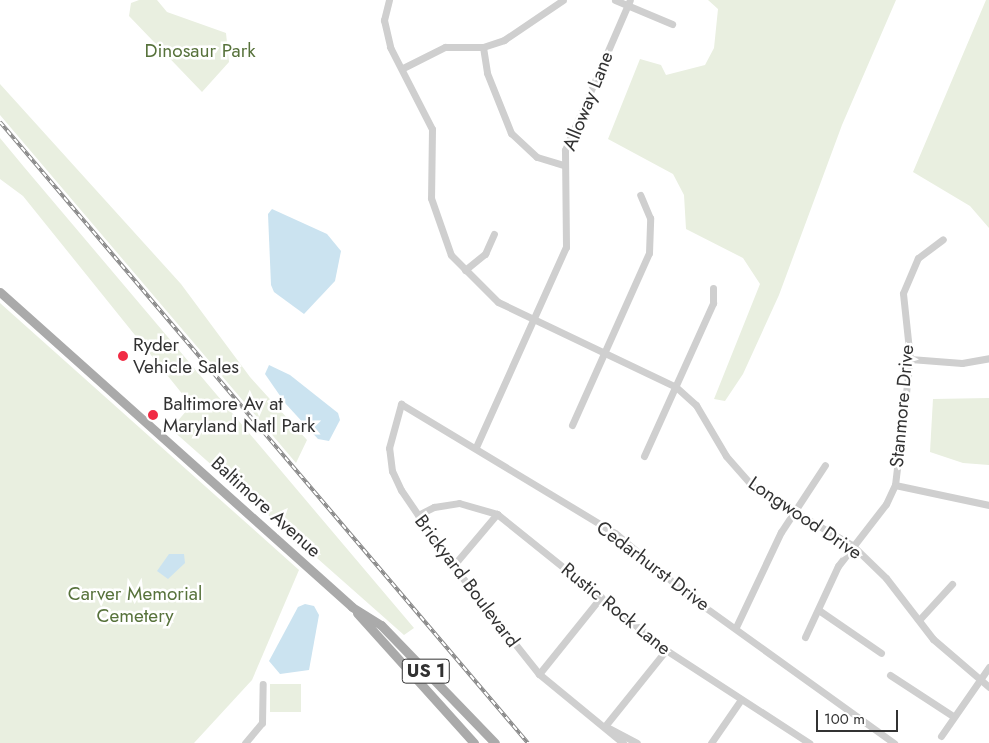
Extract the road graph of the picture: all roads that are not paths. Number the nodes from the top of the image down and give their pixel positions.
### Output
1 (389, 0) edge
2 (563, 0) edge
3 (615, 0) edge
4 (629, 3) edge
5 (672, 24) dead end
6 (483, 47) junction
7 (403, 68) junction
8 (564, 165) junction
9 (640, 195) dead end
10 (494, 234) dead end
11 (943, 239) dead end
12 (465, 270) junction
13 (713, 288) dead end
14 (0, 292) edge
15 (536, 320) junction
16 (606, 352) junction
17 (989, 358) edge
18 (910, 359) junction
19 (676, 387) junction
20 (400, 404) joint
21 (572, 425) dead end
22 (476, 447) junction
23 (644, 456) dead end
24 (825, 465) dead end
25 (895, 485) junction
26 (989, 505) edge
27 (794, 511) junction
28 (497, 514) junction
29 (418, 515) junction
30 (852, 545) junction
31 (453, 566) junction
32 (952, 584) dead end
33 (601, 597) junction
34 (352, 607) junction
35 (820, 611) junction
36 (919, 620) junction
37 (736, 627) junction
38 (805, 637) dead end
39 (666, 650) junction
40 (882, 653) dead end
41 (989, 667) edge
42 (539, 674) junction
43 (890, 675) dead end
44 (980, 679) junction
45 (263, 684) dead end
46 (989, 686) edge
47 (740, 701) junction
48 (953, 716) junction
49 (605, 726) junction
50 (941, 736) dead end
51 (249, 742) edge
52 (807, 742) edge
53 (474, 743) edge
54 (495, 743) edge
55 (623, 743) edge
56 (636, 743) edge
57 (711, 743) edge
58 (894, 743) edge

1 - 7 street
2 - 6 street
3 - 4 street
4 - 5 street
4 - 8 street, Alloway Lane
6 - 7 street
6 - 8 street
7 - 12 street
8 - 15 street, Alloway Lane
9 - 16 street
10 - 12 street
11 - 18 street, Stanmore Drive
12 - 15 street
13 - 19 street
14 - 34 main road, Baltimore Avenue / US 1
15 - 16 street, Longwood Drive
15 - 22 street, Alloway Lane
16 - 19 street, Longwood Drive
16 - 21 street
17 - 18 street
18 - 25 street, Stanmore Drive
19 - 23 street
19 - 27 street, Longwood Drive
20 - 22 street, Cedarhurst Drive
20 - 29 street, Brickyard Boulevard
22 - 37 street, Cedarhurst Drive
24 - 27 street
25 - 26 street
25 - 30 street, Stanmore Drive
27 - 30 street, Longwood Drive
27 - 37 street
28 - 29 street, Rustic Rock Lane
28 - 31 street
28 - 33 street, Rustic Rock Lane
29 - 31 street, Brickyard Boulevard
30 - 35 street, Stanmore Drive
30 - 36 street, Longwood Drive
31 - 42 street, Brickyard Boulevard
32 - 36 street
33 - 39 street, Rustic Rock Lane
33 - 42 street
34 - 53 main road, Baltimore Avenue / US 1
34 - 54 main road, Baltimore Avenue / US 1
35 - 38 street, Stanmore Drive
35 - 40 street
36 - 44 street, Longwood Drive
37 - 58 street, Cedarhurst Drive
39 - 47 street, Rustic Rock Lane
39 - 49 street
41 - 44 street
42 - 49 street, Brickyard Boulevard
43 - 48 street
44 - 46 street, Longwood Drive
44 - 48 street
45 - 51 street
47 - 52 street, Rustic Rock Lane
47 - 57 street
48 - 50 street
49 - 55 street, Brickyard Boulevard
49 - 56 street, Brickyard Boulevard

